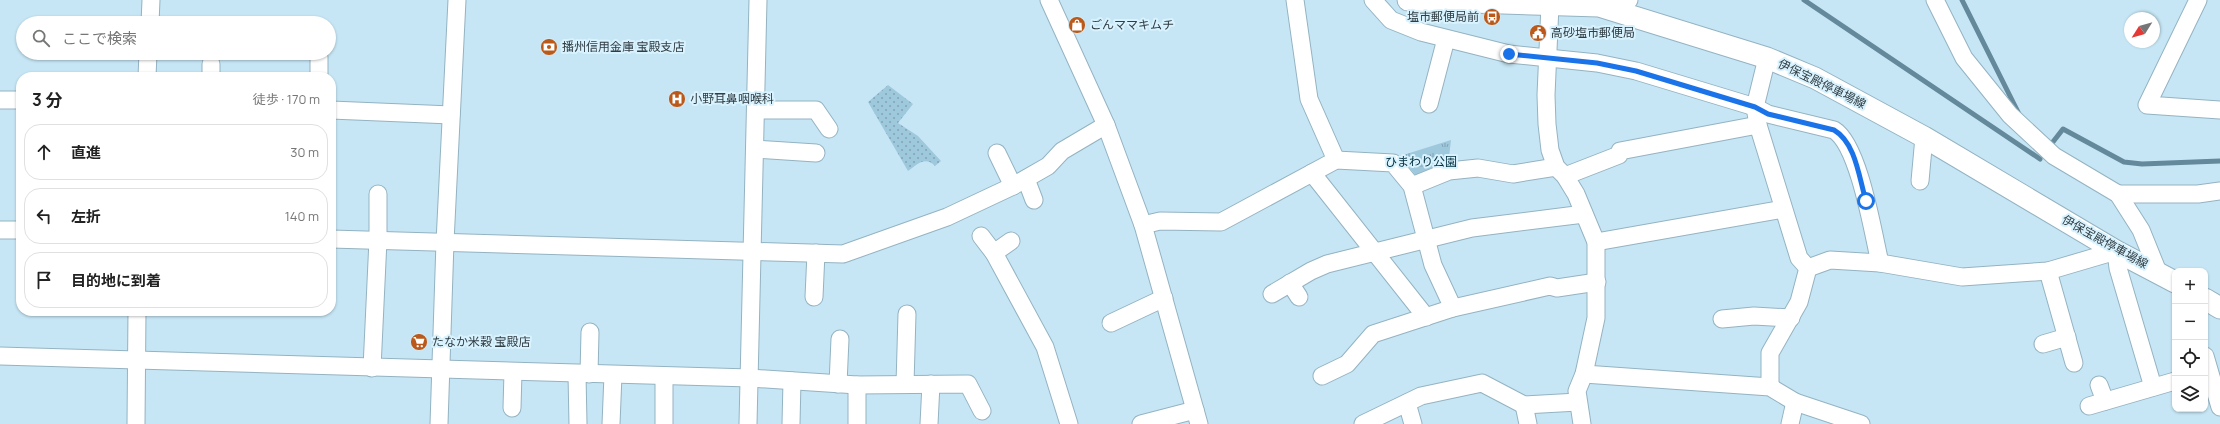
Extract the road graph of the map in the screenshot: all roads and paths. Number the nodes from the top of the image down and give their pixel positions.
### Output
1 (151, 0) edge
2 (457, 0) edge
3 (758, 0) edge
4 (1049, 0) edge
5 (1295, 0) edge
6 (1373, 0) edge
7 (1408, 0) edge
8 (1629, 0) edge
9 (1935, 0) edge
10 (2198, 0) edge
11 (1550, 5) junction
12 (1599, 6) junction
13 (150, 16) edge
14 (1446, 39) junction
15 (1548, 57) junction
16 (1768, 58) junction
17 (148, 60) edge
18 (319, 60) edge
19 (147, 72) edge
20 (319, 72) edge
21 (0, 100) edge
22 (16, 100) edge
23 (1429, 104) dead end
24 (1755, 107) junction
25 (336, 110) edge
26 (756, 110) junction
27 (2220, 110) edge
28 (451, 114) junction
29 (1106, 125) junction
30 (1758, 125) junction
31 (829, 129) dead end
32 (1924, 137) junction
33 (755, 150) junction
34 (997, 152) dead end
35 (816, 153) dead end
36 (1336, 160) junction
37 (1312, 172) junction
38 (1560, 172) junction
39 (1920, 181) dead end
40 (1019, 183) junction
41 (1412, 186) junction
42 (2220, 191) edge
43 (378, 194) dead end
44 (2118, 194) junction
45 (1034, 200) dead end
46 (1784, 209) junction
47 (1584, 214) junction
48 (1143, 225) junction
49 (0, 230) edge
50 (16, 230) edge
51 (981, 236) dead end
52 (336, 239) edge
53 (1426, 239) junction
54 (378, 240) junction
55 (1011, 241) dead end
56 (445, 242) junction
57 (1596, 242) junction
58 (2116, 250) junction
59 (752, 252) junction
60 (1375, 252) junction
61 (816, 253) junction
62 (994, 253) junction
63 (1880, 263) junction
64 (1808, 268) junction
65 (2048, 271) junction
66 (2166, 277) edge
67 (1597, 282) junction
68 (1272, 294) dead end
69 (814, 298) dead end
70 (1164, 298) junction
71 (2208, 301) edge
72 (1453, 308) junction
73 (2220, 308) edge
74 (907, 314) dead end
75 (137, 316) edge
76 (1426, 317) junction
77 (1791, 318) junction
78 (1722, 319) dead end
79 (1111, 324) dead end
80 (590, 332) dead end
81 (2067, 337) junction
82 (840, 339) dead end
83 (2043, 344) dead end
84 (0, 356) edge
85 (138, 360) junction
86 (2074, 363) dead end
87 (372, 368) junction
88 (442, 370) junction
89 (514, 372) junction
90 (2208, 372) edge
91 (583, 374) junction
92 (613, 374) junction
93 (1584, 374) junction
94 (664, 376) junction
95 (1322, 376) dead end
96 (750, 378) junction
97 (792, 381) junction
98 (2172, 382) edge
99 (838, 384) junction
100 (905, 384) junction
101 (931, 384) junction
102 (857, 385) junction
103 (1770, 387) junction
104 (2153, 387) junction
105 (1578, 402) junction
106 (1795, 402) junction
107 (1407, 403) junction
108 (1524, 405) junction
109 (2089, 406) dead end
110 (2220, 407) edge
111 (512, 408) dead end
112 (982, 411) dead end
113 (1197, 417) edge
114 (1856, 423) edge
115 (136, 424) edge
116 (439, 424) edge
117 (578, 424) edge
118 (612, 424) edge
119 (664, 424) edge
120 (748, 424) edge
121 (791, 424) edge
122 (857, 424) edge
123 (929, 424) edge
124 (1069, 424) edge
125 (1140, 424) edge
126 (1363, 424) edge
127 (1413, 424) edge
128 (1528, 424) edge
129 (1582, 424) edge
130 (1790, 424) edge

1 - 13 street
2 - 28 street
3 - 26 street
4 - 29 street
5 - 36 street
6 - 14 street
7 - 11 main road, 伊保宝殿停車場線
8 - 12 street
9 - 44 street
10 - 27 street
11 - 12 main road, 伊保宝殿停車場線
11 - 15 street
12 - 16 main road, 伊保宝殿停車場線
14 - 15 street
14 - 23 street
15 - 24 street
15 - 38 street
16 - 24 street
16 - 32 main road, 伊保宝殿停車場線
17 - 19 street
18 - 20 street
21 - 22 street
24 - 30 street
24 - 63 street
25 - 28 street
26 - 31 street
26 - 33 street
28 - 56 street
29 - 40 street
29 - 48 street
30 - 38 street
30 - 46 street
32 - 39 street
32 - 58 main road, 伊保宝殿停車場線
33 - 35 street
33 - 59 street
34 - 40 street
36 - 37 street
36 - 41 street
37 - 48 street
37 - 60 street
38 - 41 street
38 - 47 street
40 - 45 street
40 - 61 street
41 - 53 street
42 - 44 street
43 - 54 street
44 - 66 street
46 - 57 street
46 - 64 street
47 - 53 street
47 - 57 street
48 - 70 street
49 - 50 street
51 - 62 street
52 - 54 street
53 - 60 street
53 - 72 street
54 - 56 street
54 - 87 street
55 - 62 street
56 - 59 street
56 - 88 street
57 - 67 street
58 - 65 street
58 - 66 main road, 伊保宝殿停車場線
58 - 104 street
59 - 61 street
59 - 96 street
60 - 68 street
60 - 76 street
61 - 69 street
62 - 124 street
63 - 64 street
63 - 65 street
64 - 77 street
65 - 81 street
67 - 72 street
67 - 93 street
70 - 79 street
70 - 113 street
71 - 73 main road
72 - 76 street
74 - 100 street
75 - 85 street
76 - 95 street
77 - 78 street
77 - 103 street
80 - 91 street
81 - 83 street
81 - 86 street
82 - 99 street
84 - 85 street
85 - 87 street
85 - 115 street
87 - 88 street
88 - 89 street
88 - 116 street
89 - 91 street
89 - 111 street
90 - 110 street
91 - 92 street
91 - 117 street
92 - 94 street
92 - 118 street
93 - 103 street
93 - 105 street
94 - 96 street
94 - 119 street
96 - 97 street
96 - 120 street
97 - 99 street
97 - 121 street
98 - 104 street
99 - 102 street
100 - 101 street
100 - 102 street
101 - 112 street
101 - 123 street
102 - 122 street
103 - 106 street
104 - 109 street
105 - 108 street
105 - 129 street
106 - 114 street
106 - 130 street
107 - 108 street
107 - 126 street
107 - 127 street
108 - 128 street
113 - 125 street

